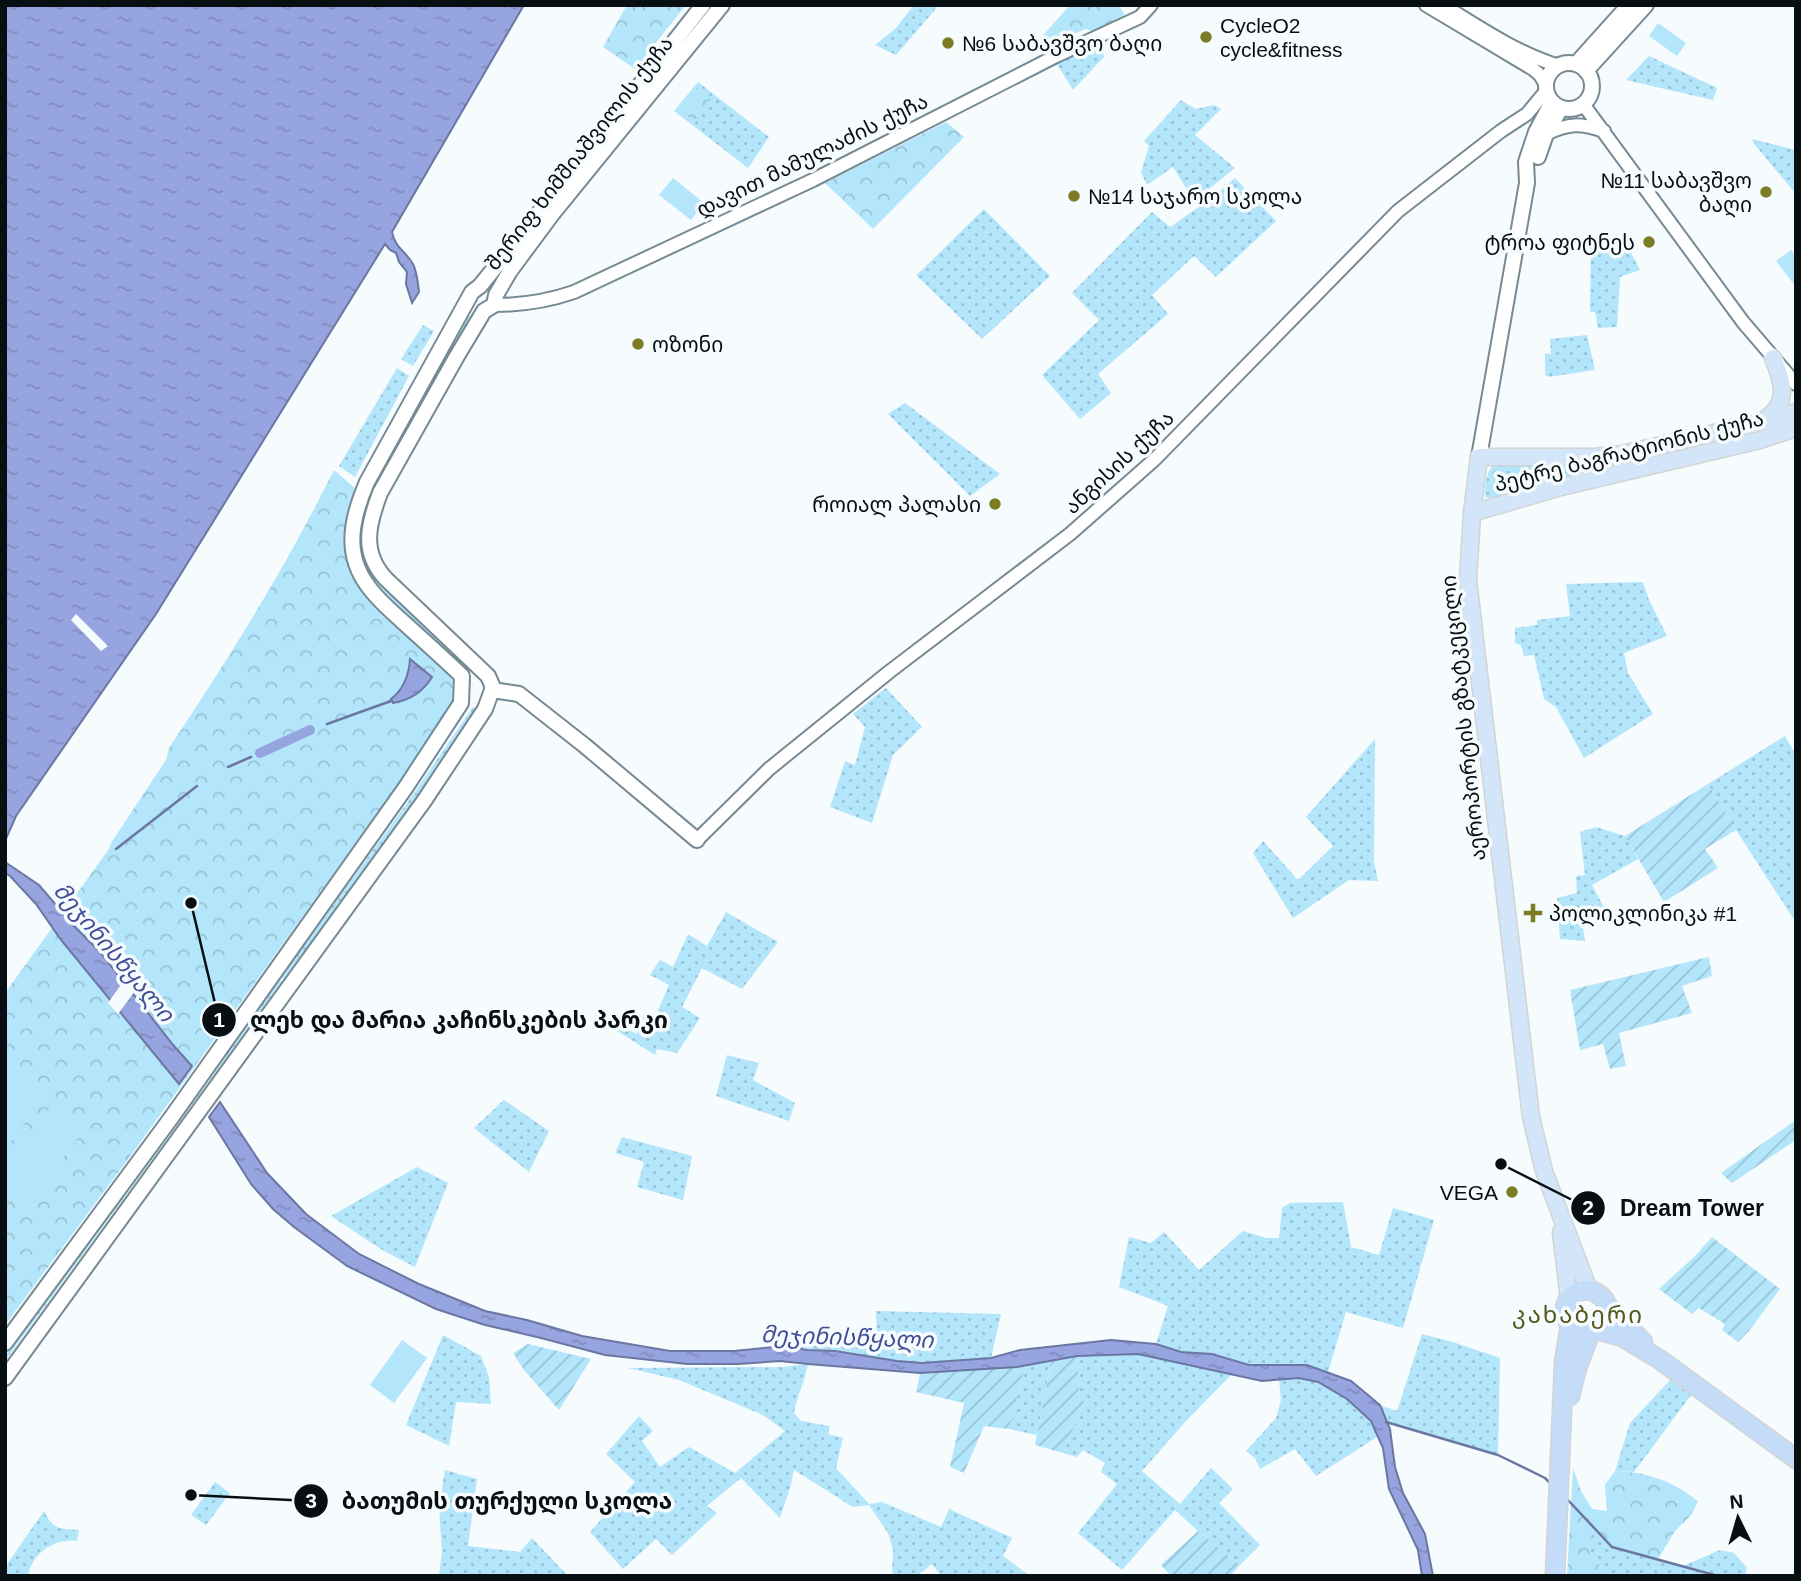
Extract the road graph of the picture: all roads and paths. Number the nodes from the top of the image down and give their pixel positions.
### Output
1 (704, 5) edge
2 (722, 5) edge
3 (1151, 5) edge
4 (1426, 5) edge
5 (1443, 5) edge
6 (1629, 5) edge
7 (1646, 5) edge
8 (1559, 66) junction
9 (1581, 68) junction
10 (1551, 96) junction
11 (1583, 104) junction
12 (1604, 131) junction
13 (1546, 134) junction
14 (1527, 183) junction
15 (480, 286) junction
16 (470, 297) junction
17 (491, 304) junction
18 (1773, 358) junction
19 (1793, 379) edge
20 (1796, 412) edge
21 (1758, 423) junction
22 (1796, 428) edge
23 (1796, 434) edge
24 (1777, 435) junction
25 (1479, 457) junction
26 (1556, 457) junction
27 (1561, 487) junction
28 (1472, 513) junction
29 (483, 670) junction
30 (462, 676) junction
31 (492, 690) junction
32 (461, 703) junction
33 (485, 709) junction
34 (697, 840) joint
35 (1556, 1206) junction
36 (1589, 1290) junction
37 (1569, 1299) junction
38 (1608, 1306) junction
39 (1570, 1326) junction
40 (1594, 1331) junction
41 (5, 1343) edge
42 (1659, 1359) junction
43 (5, 1378) edge
44 (1796, 1459) edge
45 (1563, 1480) junction
46 (1562, 1514) junction
47 (1555, 1576) edge
48 (1563, 1576) edge

1 - 15 main road, შერიფ ხიმშიაშვილის ქუჩა
2 - 17 main road, შერიფ ხიმშიაშვილის ქუჩა
3 - 17 street, დავით მამულაძის ქუჩა
4 - 10 street
5 - 8 street
6 - 9 main road
7 - 9 main road
8 - 9 main road
8 - 10 main road
9 - 11 main road
10 - 11 main road
10 - 13 main road, აეროპორტის გზატკეცილი
10 - 14 main road, აეროპორტის გზატკეცილი
10 - 34 street, ანგისის ქუჩა
11 - 12 street
12 - 13 street
12 - 18 street
13 - 14 main road, აეროპორტის გზატკეცილი
14 - 25 main road, აეროპორტის გზატკეცილი
15 - 16 main road
15 - 17 main road
16 - 17 main road
16 - 30 main road
17 - 29 main road, შერიფ ხიმშიაშვილის ქუჩა
18 - 19 street
18 - 21 main road
20 - 21 main road, პეტრე ბაგრატიონის ქუჩა
21 - 26 main road, პეტრე ბაგრატიონის ქუჩა
22 - 24 main road, პეტრე ბაგრატიონის ქუჩა
23 - 24 main road
24 - 27 main road, პეტრე ბაგრატიონის ქუჩა
25 - 26 main road, პეტრე ბაგრატიონის ქუჩა
25 - 28 main road, აეროპორტის გზატკეცილი
26 - 27 main road
27 - 28 main road, პეტრე ბაგრატიონის ქუჩა
28 - 35 main road, აეროპორტის გზატკეცილი
29 - 30 main road
29 - 31 main road, შერიფ ხიმშიაშვილის ქუჩა
30 - 32 main road
31 - 33 main road
31 - 34 main road
32 - 33 main road
32 - 41 main road
33 - 43 main road
35 - 36 main road, აეროპორტის გზატკეცილი
35 - 37 main road, აეროპორტის გზატკეცილი
36 - 37 highway
36 - 38 highway
37 - 39 highway
38 - 40 highway
38 - 42 highway
39 - 40 highway
39 - 45 highway
40 - 42 highway
40 - 45 highway
42 - 44 highway
45 - 46 highway
46 - 47 highway
46 - 48 highway

